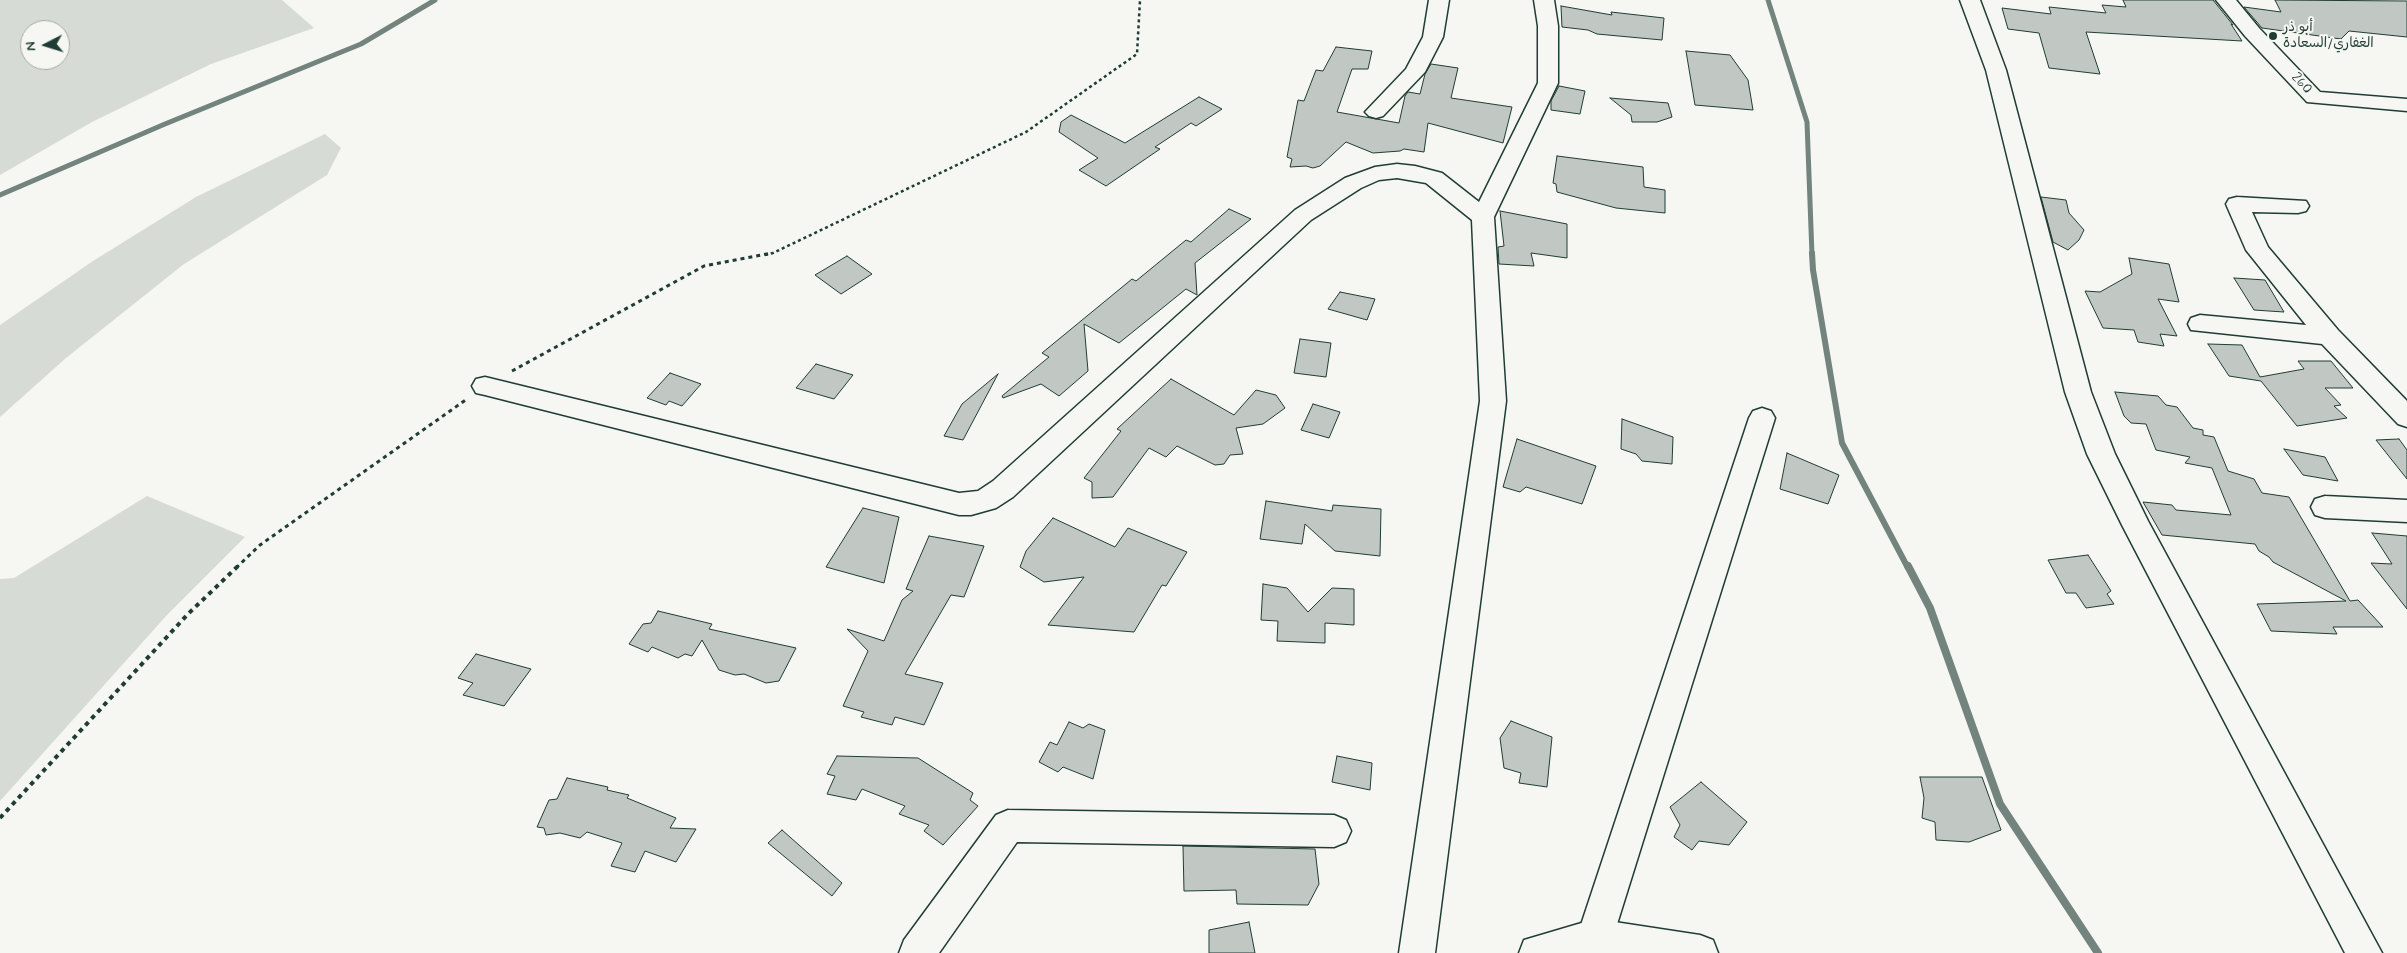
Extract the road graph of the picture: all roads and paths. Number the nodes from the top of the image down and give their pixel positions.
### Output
1 (1439, 0) edge
2 (1544, 0) edge
3 (1970, 0) edge
4 (2226, 0) edge
5 (2407, 105) edge
6 (1376, 112) dead end
7 (2298, 206) dead end
8 (1483, 217) junction
9 (2200, 324) dead end
10 (2329, 336) junction
11 (485, 386) dead end
12 (2407, 417) edge
13 (1762, 418) dead end
14 (2325, 507) dead end
15 (2407, 511) edge
16 (1334, 831) dead end
17 (1595, 937) junction
18 (917, 953) edge
19 (1417, 953) edge
20 (1537, 953) edge
21 (1700, 953) edge
22 (2364, 953) edge

1 - 6 street
2 - 8 street
3 - 22 street
4 - 5 street, 260
7 - 10 street
8 - 11 street
8 - 19 street
9 - 10 street
10 - 12 street
13 - 17 street
14 - 15 street
16 - 18 street
17 - 20 street
17 - 21 street

